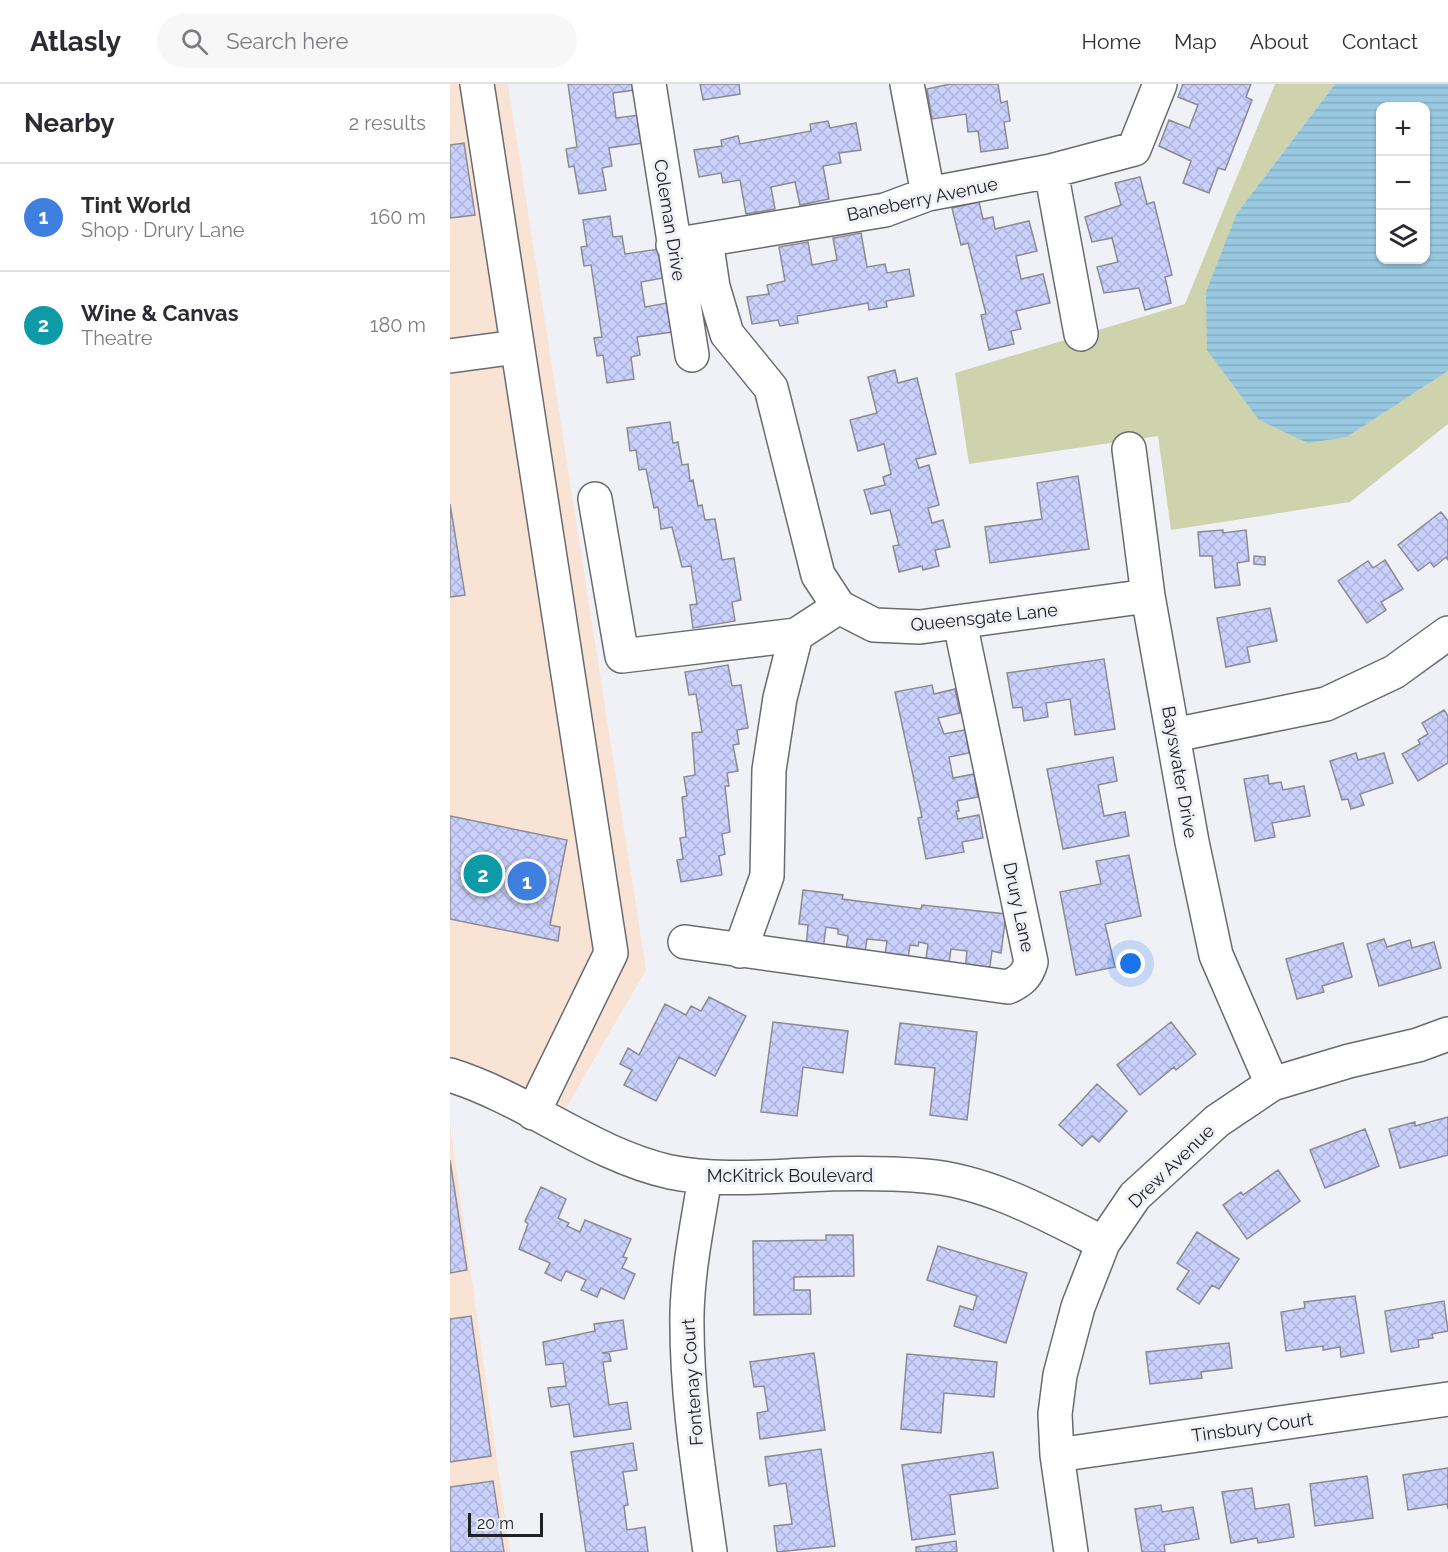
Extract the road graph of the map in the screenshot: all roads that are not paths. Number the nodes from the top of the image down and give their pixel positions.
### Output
1 (477, 84) edge
2 (649, 84) edge
3 (907, 84) edge
4 (1160, 84) edge
5 (1052, 171) junction
6 (928, 194) junction
7 (706, 240) junction
8 (673, 245) junction
9 (1081, 334) dead end
10 (517, 347) junction
11 (692, 355) dead end
12 (450, 356) edge
13 (1129, 449) dead end
14 (595, 499) dead end
15 (1148, 596) junction
16 (839, 607) junction
17 (960, 623) junction
18 (1448, 633) edge
19 (796, 635) junction
20 (1174, 735) junction
21 (685, 942) dead end
22 (740, 951) junction
23 (1448, 1034) edge
24 (450, 1075) edge
25 (1272, 1084) junction
26 (532, 1113) junction
27 (705, 1177) junction
28 (1103, 1243) junction
29 (1448, 1399) edge
30 (1057, 1455) junction
31 (710, 1552) edge
32 (1071, 1552) edge

1 - 10 street
2 - 8 street, Coleman Drive
3 - 6 street
4 - 5 street, Baneberry Avenue
5 - 6 street, Baneberry Avenue
5 - 9 street
6 - 7 street, Baneberry Avenue
7 - 8 street, Baneberry Avenue
7 - 16 street, Queensgate Lane
8 - 11 street, Coleman Drive
10 - 12 street
10 - 26 street
13 - 15 street, Bayswater Drive
14 - 19 street
15 - 17 street, Queensgate Lane
15 - 20 street, Bayswater Drive
16 - 17 street, Queensgate Lane
16 - 19 street
17 - 22 street, Drury Lane
18 - 20 street
19 - 22 street
20 - 25 street, Bayswater Drive
21 - 22 street, Drury Lane
23 - 25 street, Drew Avenue
24 - 26 street, McKitrick Boulevard
25 - 28 street, Drew Avenue
26 - 27 street, McKitrick Boulevard
27 - 28 street, McKitrick Boulevard
27 - 31 street, Fontenay Court
28 - 30 street, Drew Avenue
29 - 30 street, Tinsbury Court
30 - 32 street, Drew Avenue

